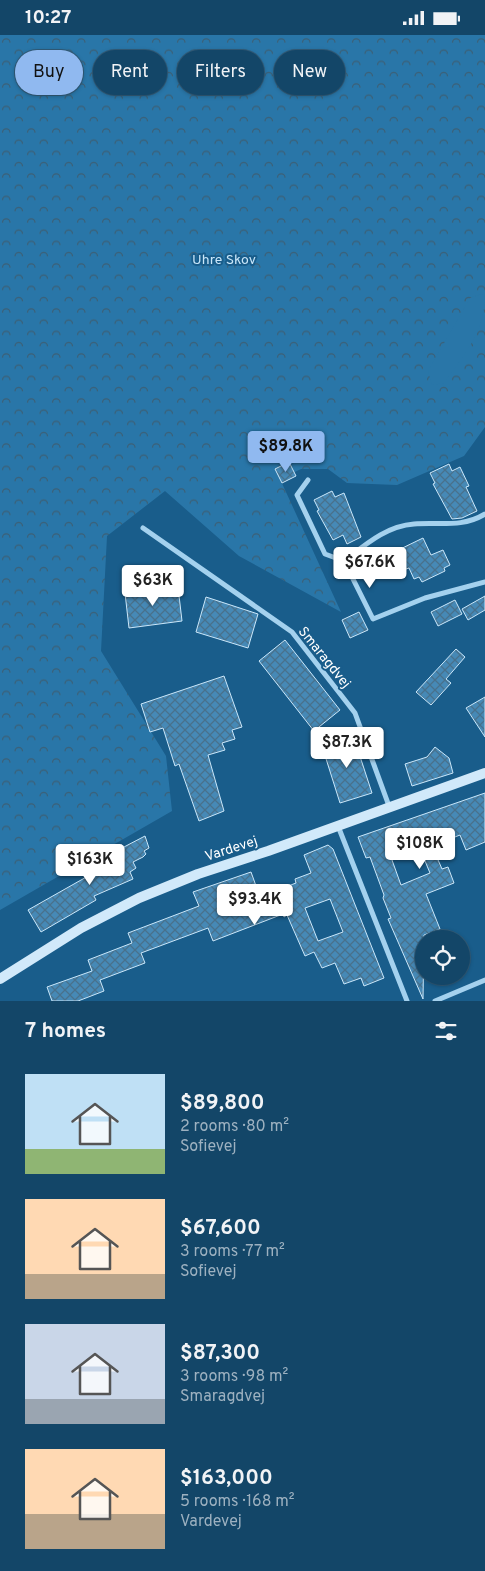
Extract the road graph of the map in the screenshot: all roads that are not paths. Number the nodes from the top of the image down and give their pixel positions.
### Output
1 (308, 480) dead end
2 (485, 514) edge
3 (143, 528) dead end
4 (344, 561) junction
5 (485, 582) edge
6 (485, 773) edge
7 (389, 806) junction
8 (338, 826) junction
9 (0, 979) edge
10 (485, 980) edge
11 (407, 1001) edge
12 (435, 1001) edge

1 - 4 street
2 - 4 street
3 - 7 street, Smaragdvej
4 - 5 street
6 - 7 street, Vardevej
7 - 8 street, Vardevej
8 - 9 street, Vardevej
8 - 11 street
10 - 12 street

